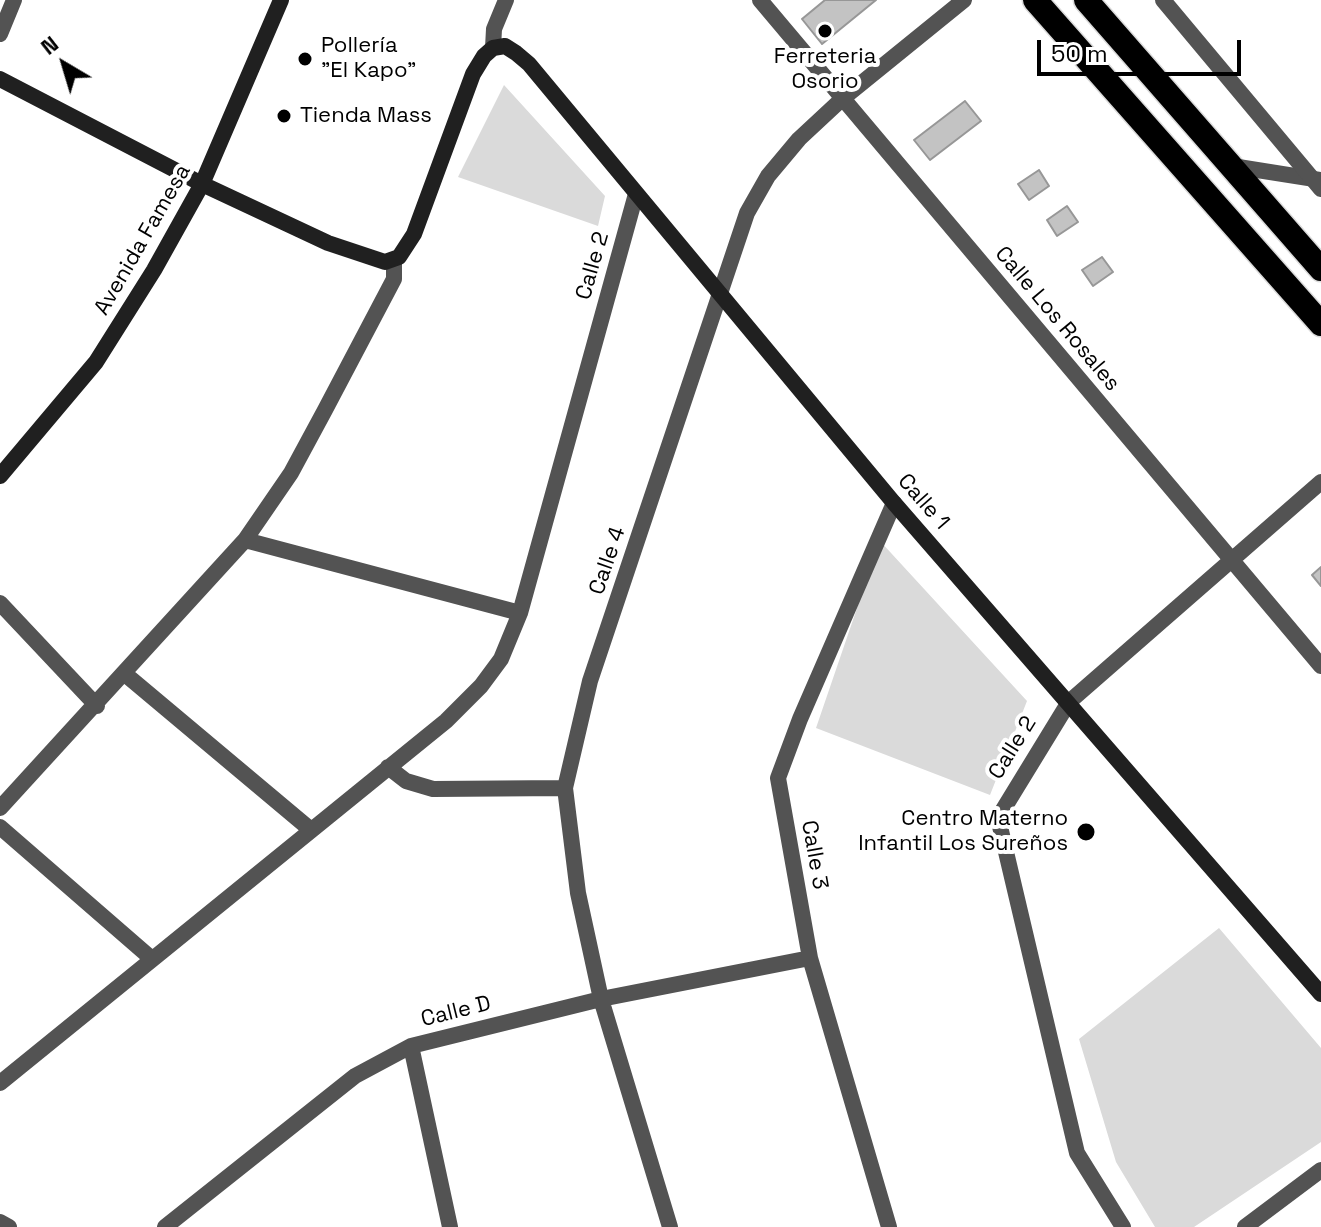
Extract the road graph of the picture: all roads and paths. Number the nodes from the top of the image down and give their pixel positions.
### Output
1 (14, 0) edge
2 (281, 0) edge
3 (506, 0) edge
4 (760, 0) edge
5 (964, 0) edge
6 (1035, 0) edge
7 (1086, 0) edge
8 (1163, 0) edge
9 (0, 34) edge
10 (493, 48) junction
11 (0, 79) edge
12 (842, 99) junction
13 (1231, 166) junction
14 (1318, 183) edge
15 (202, 184) junction
16 (636, 194) junction
17 (394, 260) junction
18 (1321, 269) edge
19 (721, 297) junction
20 (1321, 324) edge
21 (0, 476) edge
22 (1321, 482) edge
23 (894, 503) junction
24 (245, 540) junction
25 (1231, 560) junction
26 (0, 603) edge
27 (520, 613) junction
28 (1321, 666) edge
29 (125, 674) junction
30 (1069, 702) junction
31 (97, 706) junction
32 (388, 767) junction
33 (565, 788) junction
34 (0, 808) edge
35 (0, 827) edge
36 (311, 830) junction
37 (810, 958) junction
38 (152, 959) junction
39 (1321, 994) edge
40 (601, 999) junction
41 (411, 1046) junction
42 (2, 1077) edge
43 (1321, 1170) edge
44 (0, 1222) edge
45 (9, 1227) edge
46 (165, 1227) edge
47 (450, 1227) edge
48 (670, 1227) edge
49 (889, 1227) edge
50 (1123, 1227) edge
51 (1245, 1227) edge

1 - 9 street
2 - 15 street, Avenida Famesa
3 - 10 street
4 - 12 street, Calle Los Rosales
5 - 12 street, Calle 4
6 - 20 highway
7 - 13 highway
8 - 14 street
10 - 16 street, Calle 1
10 - 17 street
11 - 15 street
12 - 19 street, Calle 4
12 - 25 street, Calle Los Rosales
13 - 14 street
13 - 18 highway
15 - 17 street
15 - 21 street, Avenida Famesa
16 - 19 street, Calle 1
16 - 27 street, Calle 2
17 - 24 street
19 - 23 street, Calle 1
19 - 33 street, Calle 4
22 - 25 street, Calle 2
23 - 30 street, Calle 1
23 - 37 street, Calle 3
24 - 27 street
24 - 29 street
25 - 28 street, Calle Los Rosales
25 - 30 street, Calle 2
26 - 31 street
27 - 32 street, Calle 2
29 - 31 street
29 - 36 street
30 - 39 street, Calle 1
30 - 50 street, Calle 2
31 - 34 street
32 - 33 street
32 - 36 street, Calle 2
33 - 40 street, Calle 4
35 - 38 street
36 - 38 street, Calle 2
37 - 40 street, Calle D
37 - 49 street, Calle 3
38 - 42 street, Calle 2
40 - 41 street, Calle D
40 - 48 street, Calle 4
41 - 46 street, Calle D
41 - 47 street
43 - 51 street
44 - 45 street

